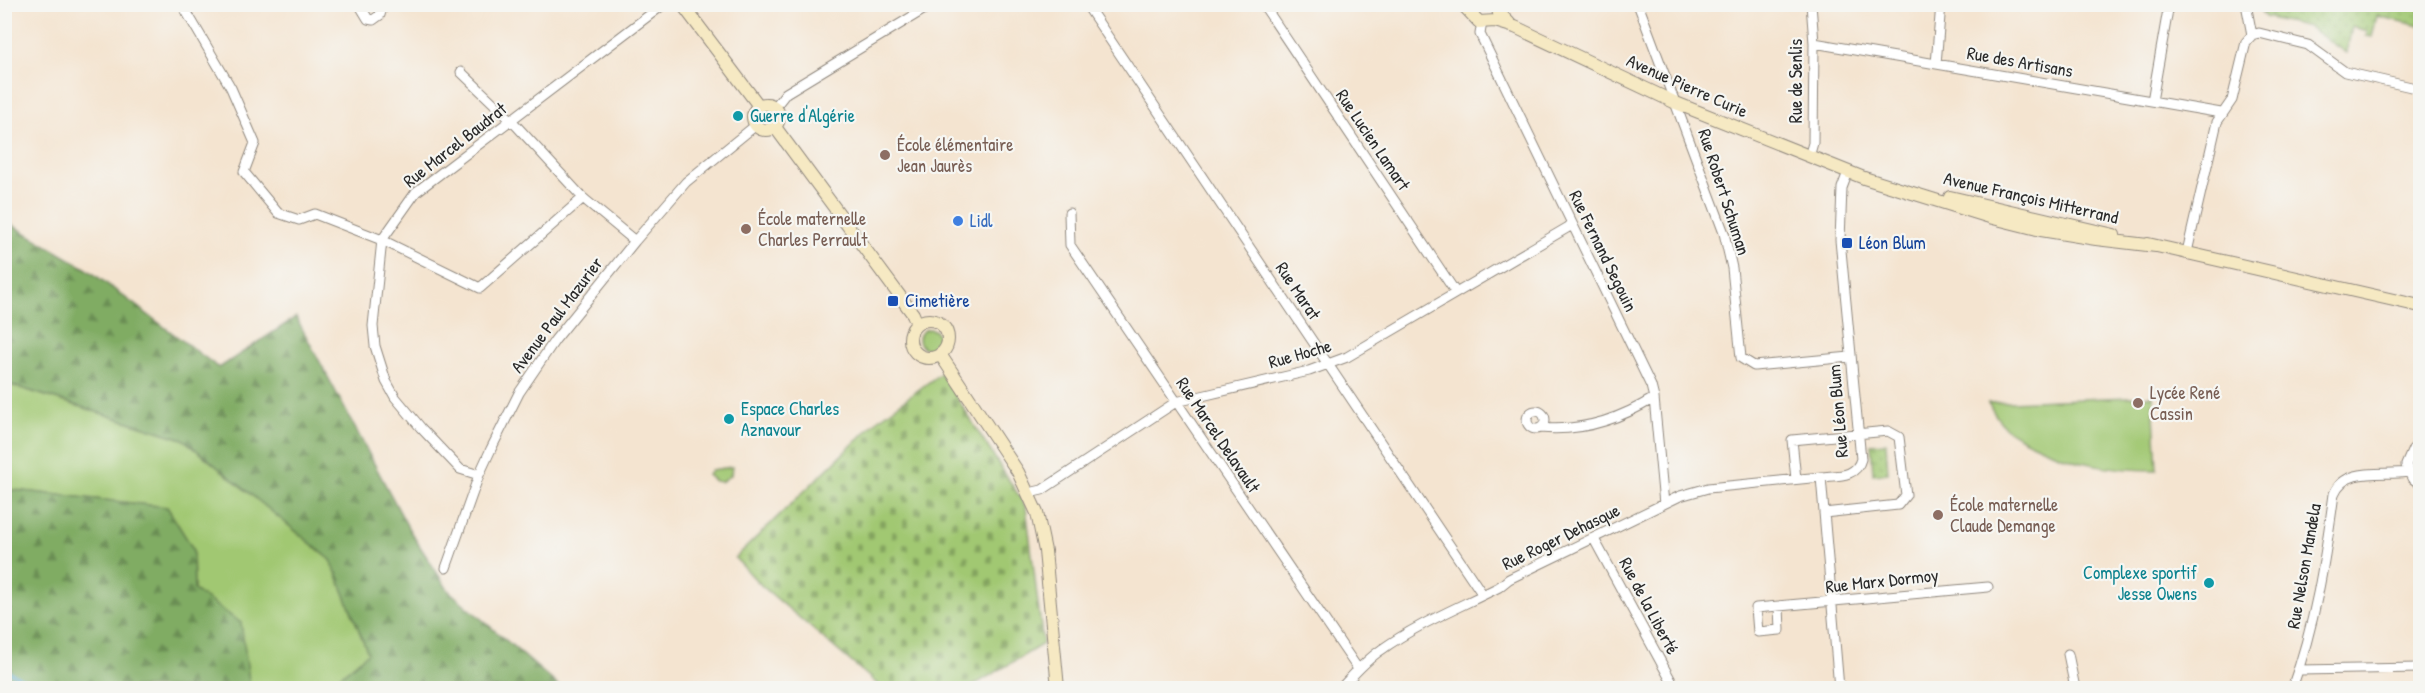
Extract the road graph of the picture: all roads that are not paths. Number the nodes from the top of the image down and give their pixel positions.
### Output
1 (182, 4) edge
2 (359, 4) edge
3 (379, 4) edge
4 (664, 4) edge
5 (682, 4) edge
6 (933, 4) edge
7 (1086, 4) edge
8 (1263, 4) edge
9 (1638, 4) edge
10 (1810, 4) edge
11 (1941, 4) edge
12 (2169, 4) edge
13 (2246, 4) edge
14 (1468, 7) edge
15 (1492, 14) edge
16 (2252, 35) junction
17 (1814, 43) junction
18 (1936, 64) junction
19 (461, 72) dead end
20 (2421, 89) edge
21 (2152, 101) junction
22 (1676, 103) junction
23 (759, 106) junction
24 (775, 107) junction
25 (2221, 113) junction
26 (512, 121) junction
27 (756, 125) junction
28 (775, 127) junction
29 (1809, 157) junction
30 (1848, 172) junction
31 (583, 198) junction
32 (1069, 213) dead end
33 (1572, 225) junction
34 (382, 240) junction
35 (635, 241) junction
36 (2187, 252) junction
37 (1456, 293) junction
38 (2421, 306) edge
39 (917, 324) junction
40 (940, 354) junction
41 (1850, 357) junction
42 (1328, 365) junction
43 (1654, 398) junction
44 (1176, 402) junction
45 (1540, 428) dead end
46 (1859, 434) junction
47 (2421, 444) edge
48 (2408, 472) junction
49 (479, 475) junction
50 (1821, 477) junction
51 (1796, 479) junction
52 (2421, 484) edge
53 (1029, 493) junction
54 (1664, 504) junction
55 (1824, 513) junction
56 (1594, 539) junction
57 (446, 568) dead end
58 (1988, 587) dead end
59 (1483, 595) junction
60 (1831, 603) junction
61 (1779, 607) dead end
62 (2068, 654) dead end
63 (2421, 668) edge
64 (1358, 669) junction
65 (2298, 670) junction
66 (1058, 688) edge
67 (1341, 688) edge
68 (1675, 688) edge
69 (1839, 688) edge
70 (2076, 688) edge
71 (2292, 688) edge

1 - 34 street
2 - 3 street
4 - 26 street, Rue Marcel Baudrat
5 - 23 main road
6 - 24 street
7 - 42 street, Rue Marat
8 - 37 street, Rue Lucien Lamart
9 - 22 street, Rue Robert Schuman
10 - 17 street, Rue de Senlis
11 - 18 street
12 - 21 street
13 - 16 street
14 - 15 main road, Avenue Pierre Curie
15 - 22 main road, Avenue Pierre Curie
15 - 33 street, Rue Fernand Segouin
16 - 20 street
16 - 25 street
17 - 18 street, Rue des Artisans
17 - 29 street, Rue de Senlis
18 - 21 street, Rue des Artisans
19 - 26 street
21 - 25 street, Rue des Artisans
22 - 29 main road, Avenue Pierre Curie
22 - 41 street, Rue Robert Schuman
23 - 24 main road
23 - 27 main road
24 - 28 main road
25 - 36 street
26 - 31 street
26 - 34 street, Rue Marcel Baudrat
27 - 28 main road
27 - 35 street, Avenue Paul Mazurier
28 - 39 main road
29 - 30 main road, Avenue Pierre Curie
30 - 36 main road, Avenue François Mitterrand
30 - 41 street, Rue Léon Blum
31 - 34 street
31 - 35 street
32 - 44 street, Rue Marcel Delavault
33 - 37 street, Rue Hoche
33 - 43 street, Rue Fernand Segouin
34 - 49 street, Rue Marcel Baudrat
35 - 49 street, Avenue Paul Mazurier
36 - 38 main road, Avenue François Mitterrand
37 - 42 street, Rue Hoche
39 - 40 main road
39 - 40 main road
40 - 53 main road
41 - 46 street, Rue Léon Blum
42 - 44 street, Rue Hoche
42 - 59 street, Rue Marat
43 - 45 street
43 - 54 street, Rue Fernand Segouin
44 - 53 street, Rue Hoche
44 - 64 street, Rue Marcel Delavault
46 - 50 street, Rue Léon Blum
46 - 51 street
46 - 55 street
47 - 48 street
48 - 52 street
48 - 65 street, Rue Nelson Mandela
49 - 57 street, Avenue Paul Mazurier
50 - 51 street, Rue Roger Dehasque
50 - 55 street, Rue Léon Blum
51 - 54 street, Rue Roger Dehasque
53 - 66 main road
54 - 56 street, Rue Roger Dehasque
55 - 60 street, Rue Léon Blum
56 - 59 street, Rue Roger Dehasque
56 - 68 street, Rue de la Liberté
58 - 60 street, Rue Marx Dormoy
59 - 64 street, Rue Roger Dehasque
60 - 61 street, Rue Marx Dormoy
60 - 69 street, Rue Léon Blum
62 - 70 street
63 - 65 street
64 - 67 street, Rue Roger Dehasque
65 - 71 street, Rue Nelson Mandela

